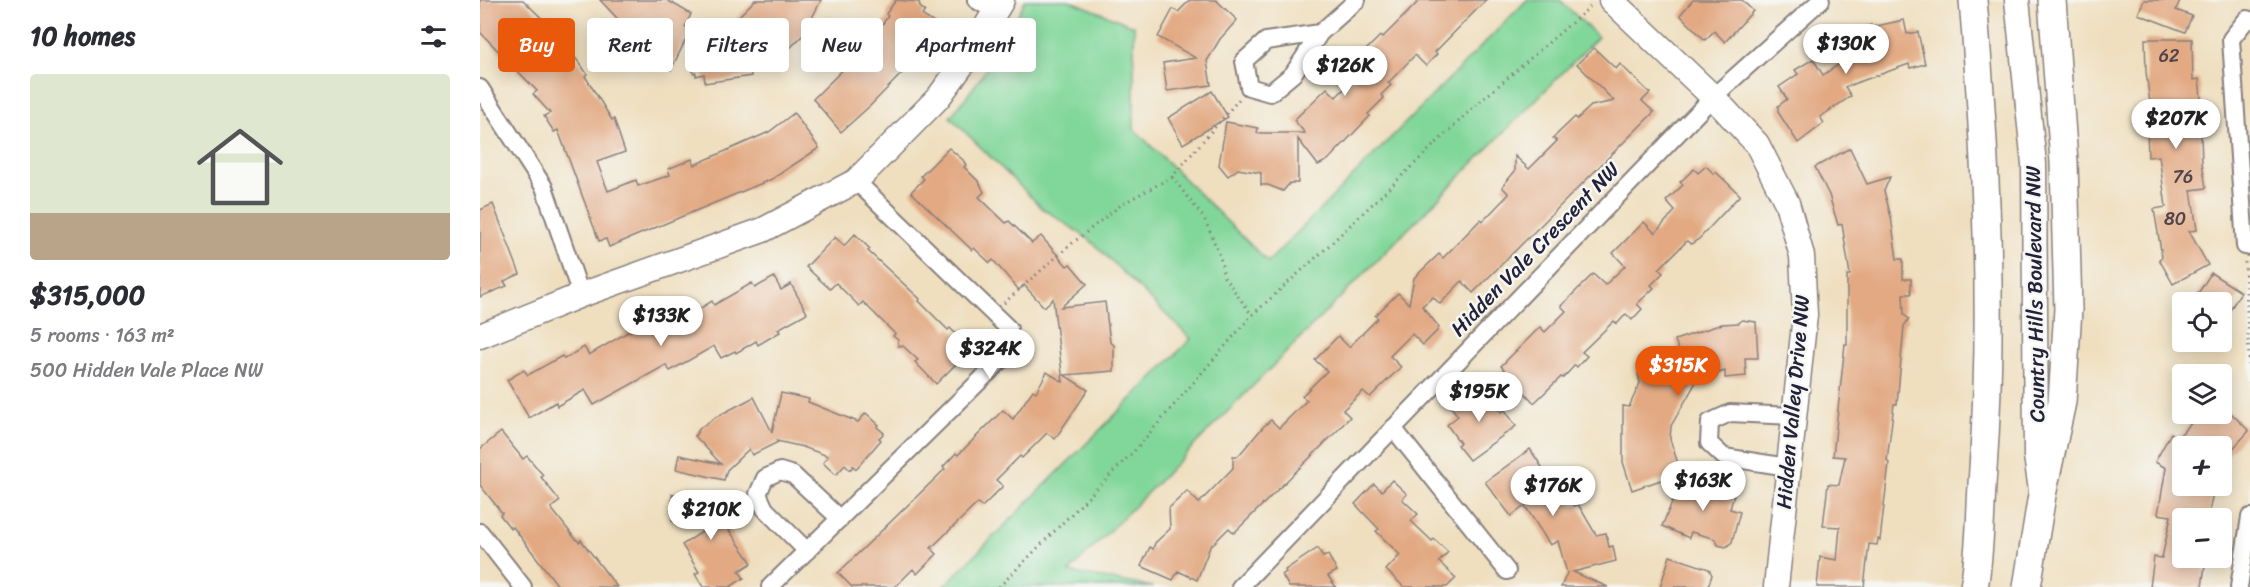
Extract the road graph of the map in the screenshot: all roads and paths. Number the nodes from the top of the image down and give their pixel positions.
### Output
1 (1357, 0) edge
2 (1596, 0) edge
3 (1611, 0) edge
4 (1821, 0) edge
5 (1973, 0) edge
6 (2017, 0) edge
7 (2052, 0) edge
8 (991, 4) edge
9 (2250, 20) edge
10 (1320, 33) junction
11 (1249, 87) junction
12 (480, 88) edge
13 (1713, 97) junction
14 (1172, 177) junction
15 (856, 181) junction
16 (2248, 247) edge
17 (582, 295) junction
18 (994, 312) junction
19 (1252, 315) junction
20 (480, 336) edge
21 (2250, 384) edge
22 (1794, 416) junction
23 (1393, 428) junction
24 (1788, 467) junction
25 (2042, 495) junction
26 (2250, 517) edge
27 (840, 519) junction
28 (480, 532) edge
29 (807, 551) junction
30 (1507, 571) dead end
31 (523, 587) edge
32 (770, 587) edge
33 (999, 587) edge
34 (1240, 587) edge
35 (1776, 587) edge
36 (1974, 587) edge
37 (2026, 587) edge
38 (2239, 587) edge

1 - 10 street
2 - 19 path
3 - 13 street, Hidden Valley Drive NW
4 - 13 street, Hidden Vale Crescent NW
5 - 36 main road
6 - 25 street, Country Hills Boulevard NW
7 - 25 main road
8 - 15 street
9 - 16 street
10 - 11 street
10 - 11 street
11 - 14 path
12 - 17 street
13 - 22 street, Hidden Valley Drive NW
13 - 23 street, Hidden Vale Crescent NW
14 - 18 path
14 - 19 path
15 - 17 street
15 - 18 street
16 - 21 path
17 - 20 street
18 - 27 street
19 - 33 path
22 - 24 street, Hidden Valley Drive NW
22 - 24 street
23 - 30 street
23 - 34 street, Hidden Vale Crescent NW
24 - 35 street, Hidden Valley Drive NW
25 - 37 main road, Country Hills Boulevard NW
26 - 38 street
27 - 29 street
27 - 29 street
28 - 31 street
29 - 32 street

